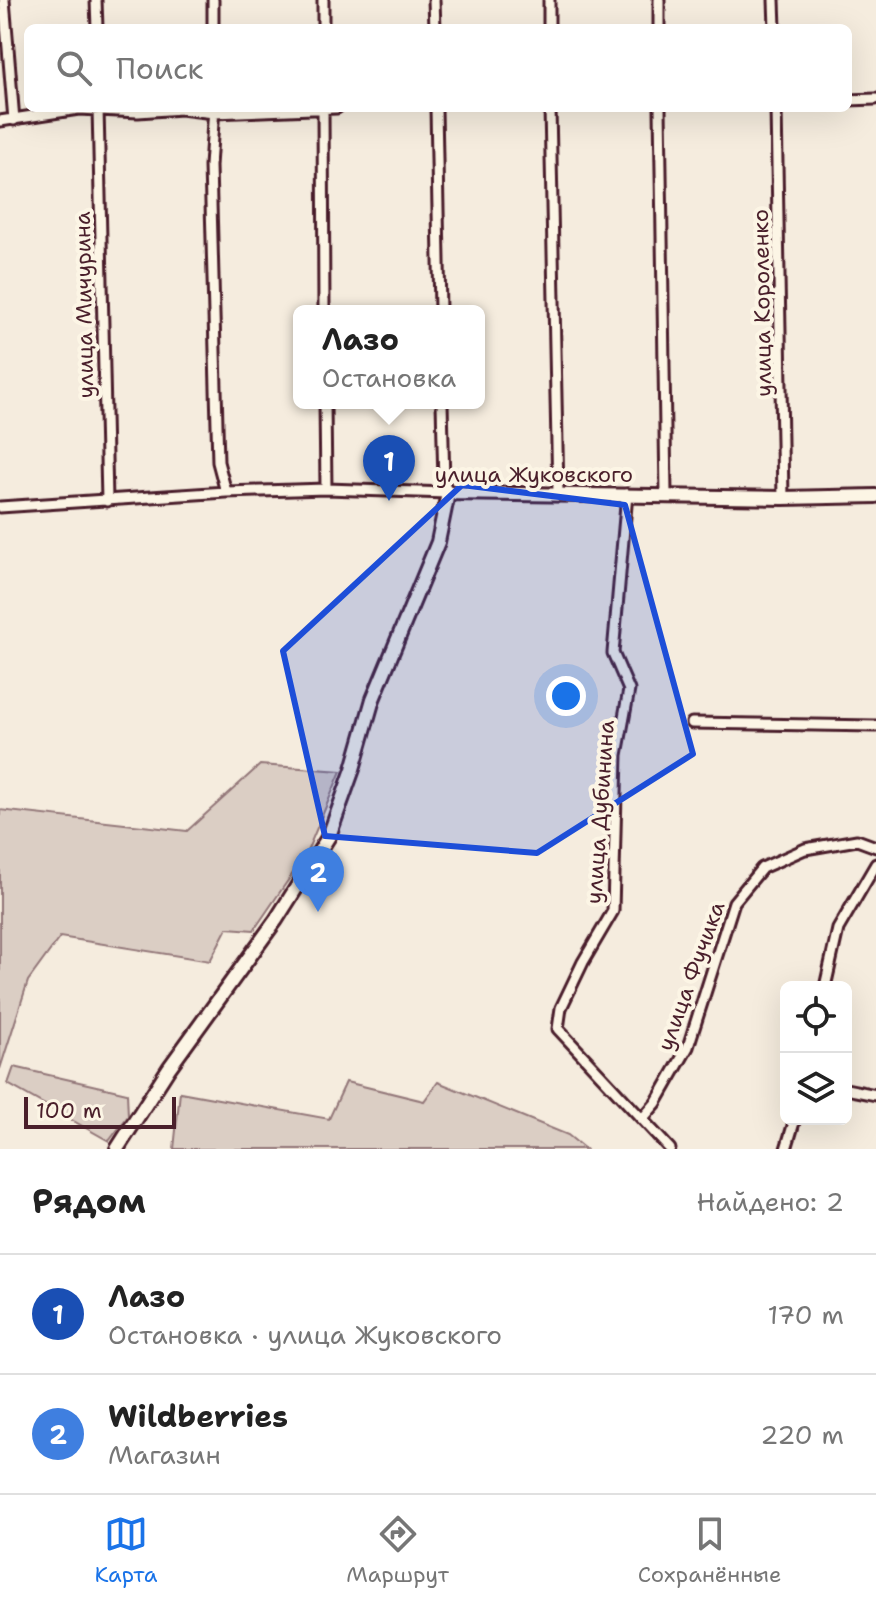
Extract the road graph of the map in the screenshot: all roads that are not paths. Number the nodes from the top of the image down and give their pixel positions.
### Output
1 (4, 0) edge
2 (96, 0) edge
3 (213, 0) edge
4 (323, 0) edge
5 (434, 0) edge
6 (549, 0) edge
7 (659, 0) edge
8 (774, 0) edge
9 (97, 24) edge
10 (213, 24) edge
11 (323, 24) edge
12 (435, 24) edge
13 (549, 24) edge
14 (659, 24) edge
15 (775, 24) edge
16 (876, 99) edge
17 (852, 100) edge
18 (61, 112) edge
19 (98, 112) edge
20 (214, 112) edge
21 (323, 112) edge
22 (436, 112) edge
23 (550, 112) edge
24 (660, 112) edge
25 (776, 112) edge
26 (14, 120) junction
27 (0, 121) edge
28 (324, 305) edge
29 (440, 305) edge
30 (325, 409) edge
31 (442, 409) edge
32 (326, 489) junction
33 (226, 492) junction
34 (448, 493) junction
35 (558, 493) junction
36 (627, 494) junction
37 (666, 494) junction
38 (876, 496) edge
39 (783, 498) junction
40 (107, 501) junction
41 (0, 507) edge
42 (692, 723) dead end
43 (876, 726) edge
44 (876, 847) edge
45 (876, 864) edge
46 (826, 981) edge
47 (852, 1090) edge
48 (876, 1095) edge
49 (643, 1118) junction
50 (793, 1125) edge
51 (117, 1149) edge
52 (670, 1149) edge
53 (786, 1149) edge

1 - 26 street
2 - 9 street
3 - 10 street
4 - 11 street
5 - 12 street
6 - 13 street
7 - 14 street
8 - 15 street
16 - 17 street
18 - 26 street
19 - 40 street, улица Мичурина
20 - 33 street
21 - 28 street
22 - 29 street
23 - 35 street
24 - 37 street
25 - 39 street, улица Короленко
26 - 27 street
30 - 32 street
31 - 34 street
32 - 33 street, улица Жуковского
32 - 34 street, улица Жуковского
33 - 40 street, улица Жуковского
34 - 35 street, улица Жуковского
34 - 51 street
35 - 36 street, улица Жуковского
36 - 37 street, улица Жуковского
36 - 49 street, улица Дубинина
37 - 39 street, улица Жуковского
38 - 39 street, улица Жуковского
40 - 41 street, улица Жуковского
42 - 43 street
44 - 49 street, улица Фучика
45 - 46 street
47 - 48 street
49 - 52 street
50 - 53 street

